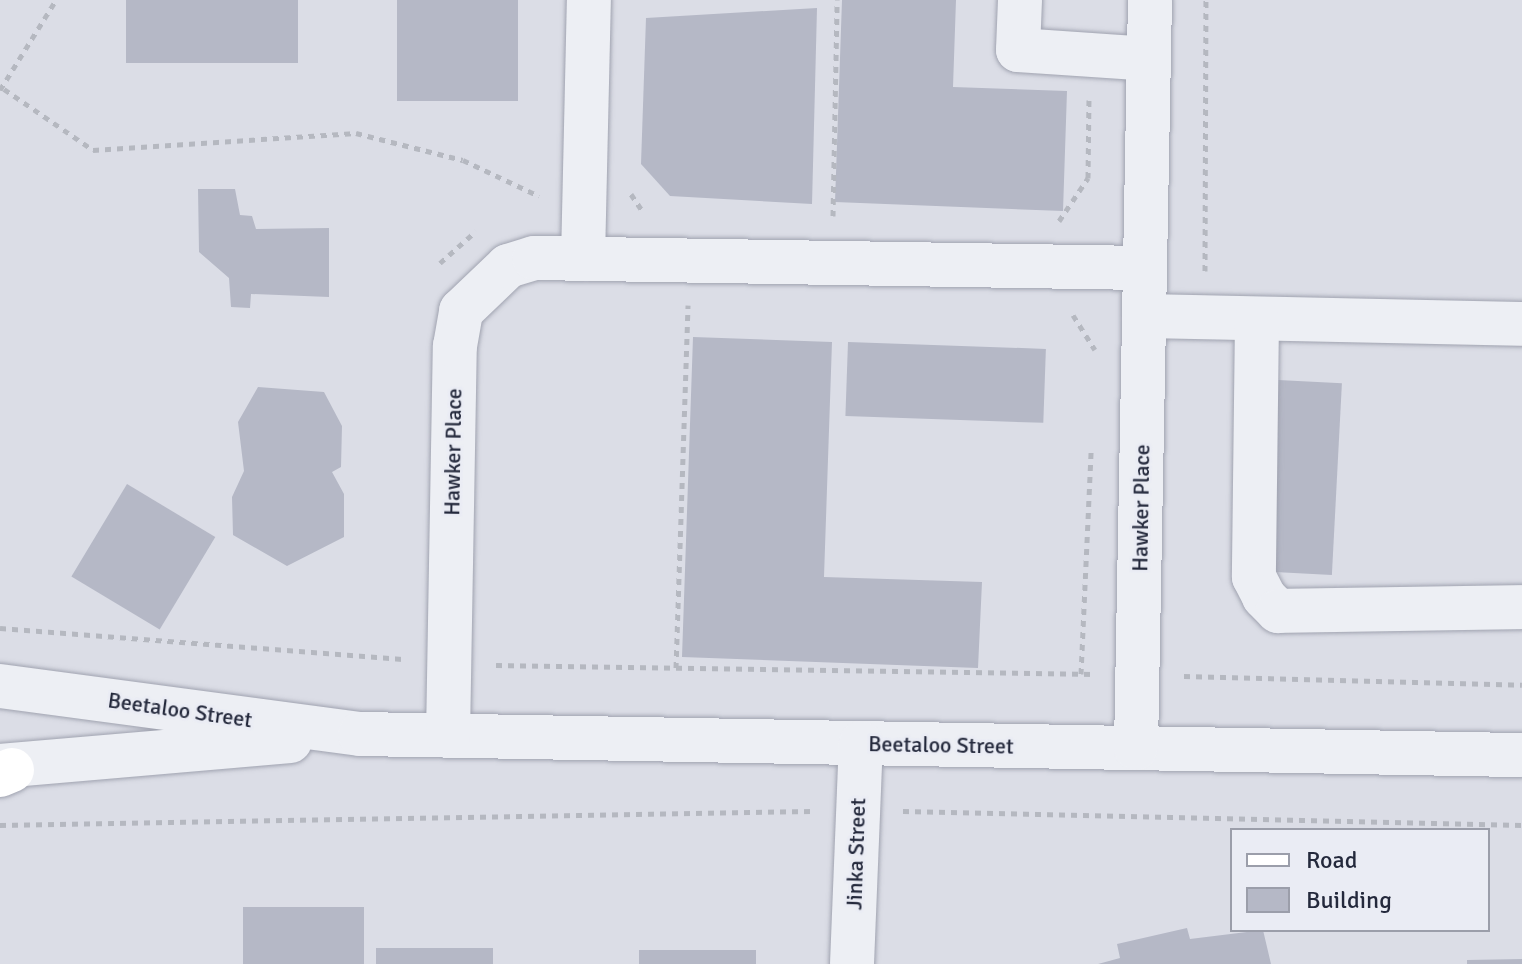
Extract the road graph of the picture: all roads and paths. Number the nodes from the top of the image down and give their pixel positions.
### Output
1 (56, 0) edge
2 (589, 0) edge
3 (837, 0) edge
4 (1020, 0) edge
5 (1150, 0) edge
6 (1206, 0) edge
7 (1089, 55) junction
8 (1149, 59) junction
9 (2, 90) edge
10 (621, 180) dead end
11 (540, 196) dead end
12 (648, 219) dead end
13 (818, 222) dead end
14 (833, 222) junction
15 (849, 223) dead end
16 (1054, 227) dead end
17 (583, 259) junction
18 (1145, 268) junction
19 (673, 301) dead end
20 (688, 301) junction
21 (704, 301) dead end
22 (1061, 306) dead end
23 (1144, 316) junction
24 (1204, 318) junction
25 (1257, 319) junction
26 (1522, 324) edge
27 (1095, 367) dead end
28 (1092, 445) dead end
29 (1522, 607) edge
30 (0, 628) edge
31 (450, 662) junction
32 (676, 668) junction
33 (1081, 674) junction
34 (1137, 675) junction
35 (1522, 685) edge
36 (0, 686) edge
37 (360, 734) junction
38 (448, 736) junction
39 (861, 743) junction
40 (1136, 748) junction
41 (1522, 755) edge
42 (4, 770) edge
43 (887, 810) dead end
44 (809, 811) dead end
45 (0, 825) edge
46 (1522, 825) edge
47 (852, 964) edge

1 - 9 path
2 - 17 street
3 - 14 path
4 - 7 street
5 - 8 street, Hawker Place
6 - 24 path
7 - 8 street
7 - 16 path
8 - 18 street, Hawker Place
9 - 11 path
10 - 12 path
13 - 14 path
14 - 15 path
17 - 18 street, Hawker Place
17 - 31 street, Hawker Place
18 - 23 street, Hawker Place
19 - 20 path
20 - 21 path
20 - 32 path
22 - 27 path
23 - 24 street
23 - 34 street, Hawker Place
24 - 25 street
25 - 26 street
25 - 29 street
28 - 33 path
30 - 31 path
31 - 32 path
31 - 38 street, Hawker Place
32 - 33 path
33 - 34 path
34 - 35 path
34 - 40 street, Hawker Place
36 - 37 street, Beetaloo Street
37 - 38 street, Beetaloo Street
37 - 42 street, Beetaloo Street
38 - 39 street, Beetaloo Street
39 - 40 street, Beetaloo Street
39 - 47 street, Jinka Street
40 - 41 street, Beetaloo Street
43 - 46 path
44 - 45 path

